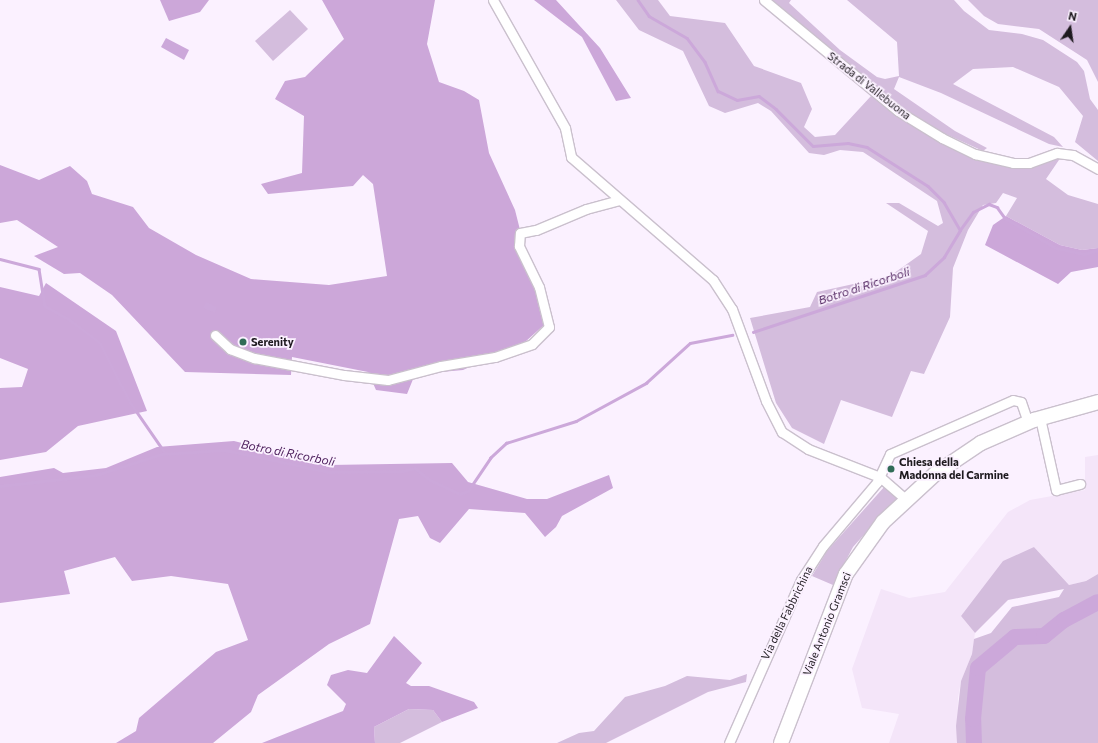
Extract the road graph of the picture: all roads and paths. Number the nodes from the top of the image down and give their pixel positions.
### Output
1 (493, 0) edge
2 (764, 0) edge
3 (1098, 169) edge
4 (620, 200) junction
5 (215, 335) dead end
6 (1098, 402) edge
7 (1034, 420) junction
8 (880, 477) junction
9 (1080, 484) dead end
10 (906, 500) junction
11 (730, 743) edge
12 (781, 743) edge

1 - 4 street
2 - 3 street, Strada di Vallebuona
4 - 5 street
4 - 8 street
6 - 7 main road, Viale Antonio Gramsci
7 - 8 street, Via della Fabbrichina
7 - 9 street
7 - 10 main road, Viale Antonio Gramsci
8 - 10 street
8 - 11 street, Via della Fabbrichina
10 - 12 main road, Viale Antonio Gramsci

